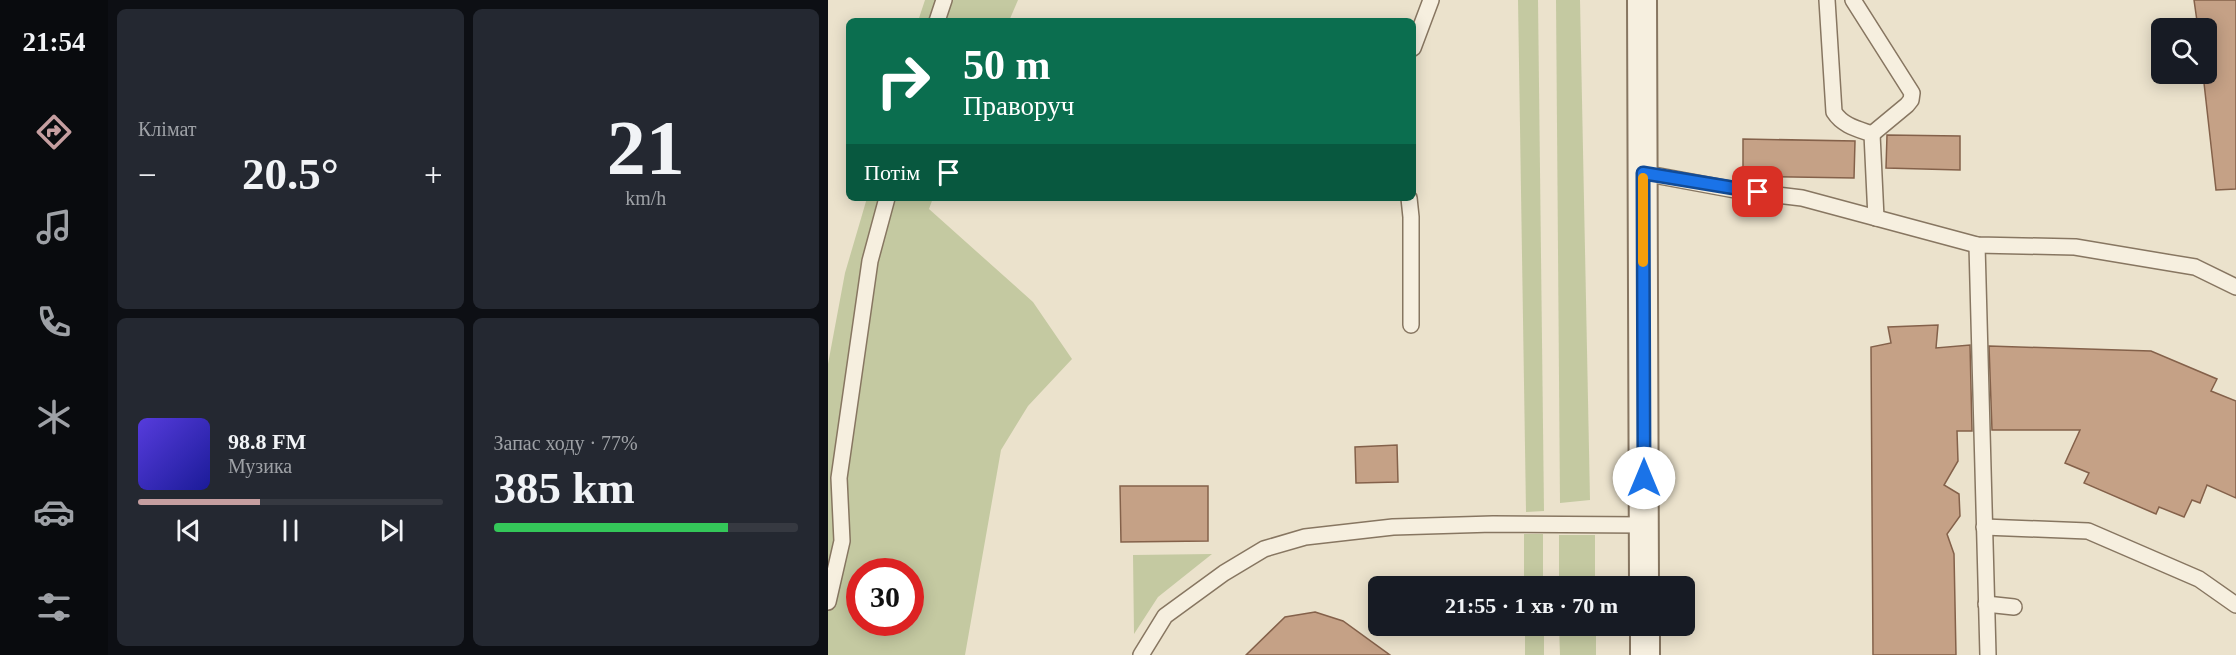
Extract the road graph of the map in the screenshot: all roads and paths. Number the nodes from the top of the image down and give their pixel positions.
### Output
1 (944, 0) edge
2 (1431, 0) edge
3 (1642, 0) edge
4 (1827, 0) edge
5 (1853, 0) edge
6 (939, 18) edge
7 (1416, 40) edge
8 (1872, 134) junction
9 (1643, 173) junction
10 (886, 201) edge
11 (1409, 201) edge
12 (1876, 218) junction
13 (1977, 245) junction
14 (2236, 287) edge
15 (1411, 325) dead end
16 (1644, 525) junction
17 (1984, 527) junction
18 (1644, 576) edge
19 (828, 602) edge
20 (1986, 604) junction
21 (2236, 605) edge
22 (2014, 607) dead end
23 (1645, 636) edge
24 (1141, 655) edge
25 (1645, 655) edge
26 (1988, 655) edge

1 - 6 lane
2 - 7 lane
3 - 9 street
4 - 8 lane
5 - 8 lane
8 - 12 lane
9 - 12 lane
9 - 16 street
10 - 19 lane
11 - 15 lane
12 - 13 lane
13 - 14 lane
13 - 17 lane
16 - 18 street
16 - 24 lane
17 - 20 lane
17 - 21 lane
20 - 22 lane
20 - 26 lane
23 - 25 street

